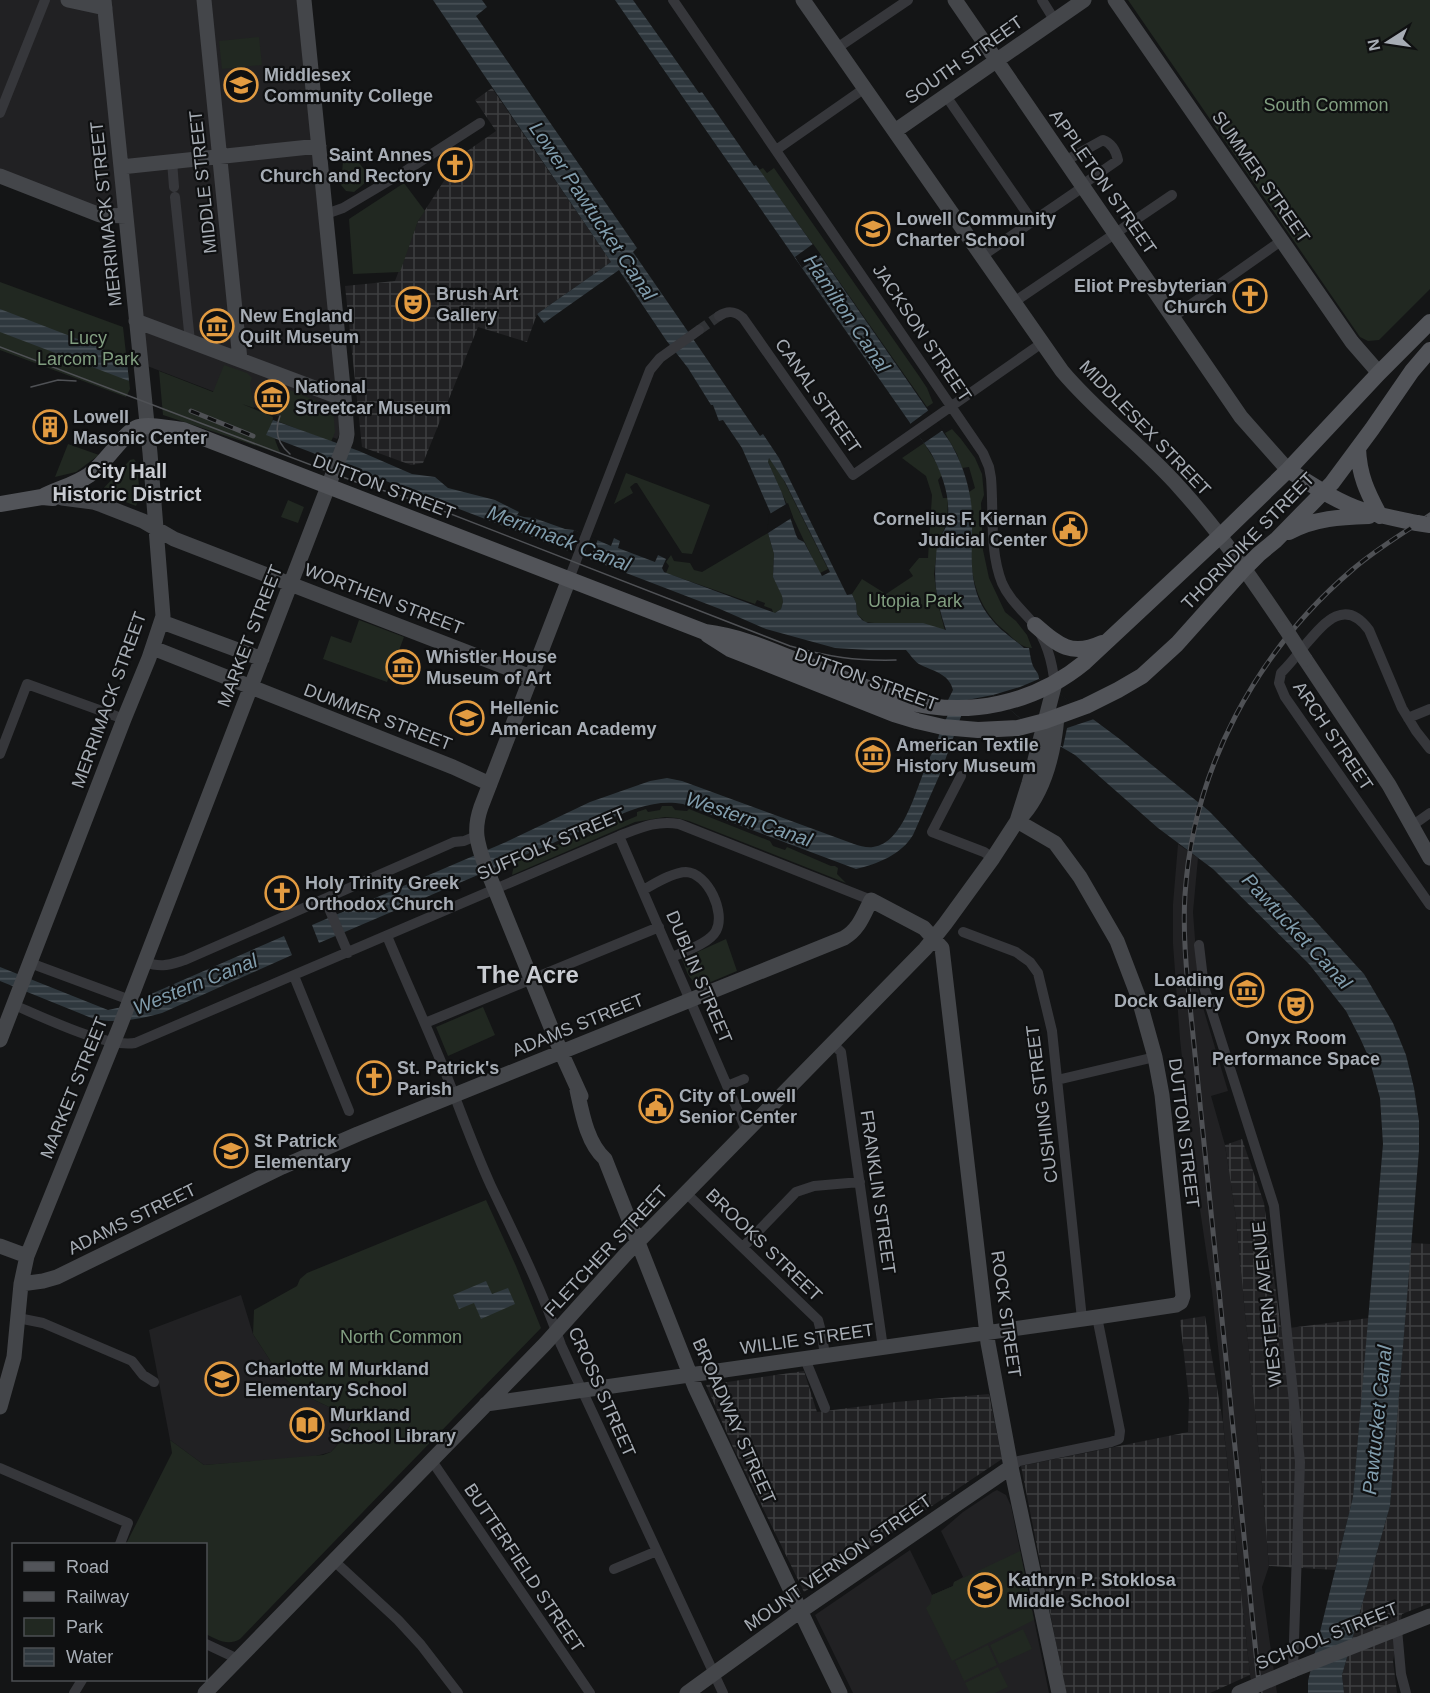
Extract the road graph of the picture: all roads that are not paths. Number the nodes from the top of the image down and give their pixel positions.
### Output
1 (45, 0) edge
2 (68, 0) edge
3 (204, 0) edge
4 (304, 0) edge
5 (803, 0) edge
6 (908, 0) edge
7 (955, 0) edge
8 (1042, 0) edge
9 (1084, 0) edge
10 (1115, 0) edge
11 (675, 1) edge
12 (105, 4) edge
13 (1055, 21) junction
14 (837, 48) junction
15 (996, 61) junction
16 (865, 88) junction
17 (946, 96) junction
18 (0, 113) edge
19 (480, 123) dead end
20 (895, 131) junction
21 (319, 146) junction
22 (776, 150) junction
23 (219, 156) junction
24 (172, 161) junction
25 (1065, 161) junction
26 (121, 167) junction
27 (0, 176) edge
28 (1082, 186) junction
29 (1172, 195) dead end
30 (326, 214) junction
31 (126, 216) junction
32 (1033, 222) junction
33 (1115, 233) junction
34 (1281, 241) junction
35 (982, 256) junction
36 (1014, 302) junction
37 (718, 316) tunnel mouth
38 (1173, 317) junction
39 (136, 321) junction
40 (1430, 322) edge
41 (697, 331) tunnel mouth
42 (190, 341) junction
43 (1042, 343) junction
44 (1430, 350) edge
45 (240, 360) junction
46 (1379, 373) junction
47 (344, 399) junction
48 (951, 406) junction
49 (147, 427) junction
50 (1358, 448) junction
51 (1288, 470) junction
52 (328, 487) junction
53 (1323, 492) junction
54 (42, 497) junction
55 (62, 498) junction
56 (0, 504) edge
57 (1380, 516) junction
58 (1430, 525) edge
59 (157, 529) junction
60 (1220, 536) junction
61 (1276, 540) junction
62 (1245, 568) junction
63 (569, 579) junction
64 (291, 583) junction
65 (162, 622) junction
66 (1035, 626) junction
67 (705, 632) junction
68 (1111, 639) junction
69 (153, 648) junction
70 (262, 659) junction
71 (531, 677) junction
72 (1053, 687) junction
73 (251, 688) junction
74 (1430, 709) edge
75 (1408, 718) junction
76 (124, 719) junction
77 (1045, 728) junction
78 (1430, 749) edge
79 (0, 754) edge
80 (961, 776) dead end
81 (490, 784) junction
82 (1430, 813) edge
83 (1017, 821) junction
84 (1413, 825) junction
85 (619, 836) junction
86 (477, 840) junction
87 (993, 858) junction
88 (1430, 858) edge
89 (493, 883) junction
90 (643, 890) junction
91 (325, 899) junction
92 (871, 900) junction
93 (1430, 905) edge
94 (659, 927) junction
95 (963, 932) dead end
96 (387, 936) junction
97 (934, 938) junction
98 (1199, 945) dead end
99 (348, 953) junction
100 (672, 957) junction
101 (144, 962) junction
102 (28, 969) junction
103 (294, 976) junction
104 (532, 979) junction
105 (16, 1000) junction
106 (130, 1000) junction
107 (691, 1000) junction
108 (425, 1023) junction
109 (0, 1040) edge
110 (114, 1042) junction
111 (833, 1044) junction
112 (561, 1052) junction
113 (1155, 1057) junction
114 (744, 1079) dead end
115 (1057, 1080) junction
116 (727, 1086) junction
117 (454, 1096) junction
118 (349, 1111) dead end
119 (747, 1132) junction
120 (860, 1182) junction
121 (687, 1194) junction
122 (638, 1243) junction
123 (0, 1246) edge
124 (743, 1247) junction
125 (27, 1256) junction
126 (21, 1284) junction
127 (18, 1318) junction
128 (1090, 1318) junction
129 (556, 1331) junction
130 (987, 1333) junction
131 (883, 1348) junction
132 (825, 1356) junction
133 (805, 1359) junction
134 (691, 1375) junction
135 (154, 1382) dead end
136 (583, 1391) junction
137 (486, 1404) junction
138 (0, 1407) edge
139 (825, 1408) dead end
140 (432, 1461) junction
141 (1011, 1467) junction
142 (0, 1468) edge
143 (121, 1543) edge
144 (657, 1551) junction
145 (333, 1560) junction
146 (614, 1569) dead end
147 (801, 1612) junction
148 (1430, 1616) edge
149 (1397, 1629) junction
150 (207, 1644) edge
151 (238, 1659) junction
152 (1293, 1670) junction
153 (714, 1674) junction
154 (452, 1691) edge
155 (205, 1693) edge
156 (590, 1693) edge
157 (687, 1693) edge
158 (723, 1693) edge
159 (840, 1693) edge
160 (1059, 1693) edge
161 (1239, 1693) edge
162 (1406, 1693) edge

1 - 18 street
2 - 12 main road
3 - 23 main road, MIDDLE STREET
4 - 21 main road, MARKET STREET
5 - 14 main road, MIDDLESEX STREET
6 - 14 street
7 - 15 main road, APPLETON STREET
8 - 13 street
9 - 13 main road, SOUTH STREET
10 - 34 main road, SUMMER STREET
11 - 22 street, JACKSON STREET
12 - 26 main road, MERRIMACK STREET
13 - 15 main road, SOUTH STREET
14 - 16 main road, MIDDLESEX STREET
15 - 17 main road, SOUTH STREET
15 - 25 main road, APPLETON STREET
16 - 20 main road, MIDDLESEX STREET
16 - 22 street
17 - 20 main road, SOUTH STREET
17 - 32 street
19 - 30 street
20 - 35 main road, MIDDLESEX STREET
21 - 23 main road
21 - 30 main road, MARKET STREET
22 - 48 street, JACKSON STREET
23 - 24 main road
23 - 45 main road, MIDDLE STREET
24 - 26 main road
24 - 42 street
25 - 28 main road, APPLETON STREET
25 - 28 street
26 - 31 main road, MERRIMACK STREET
27 - 31 main road
28 - 32 street
28 - 33 main road, APPLETON STREET
29 - 33 street
30 - 47 main road, MARKET STREET
31 - 39 main road, MERRIMACK STREET
32 - 35 street
33 - 36 street
33 - 38 main road, APPLETON STREET
34 - 38 street
34 - 46 main road, SUMMER STREET
35 - 36 main road, MIDDLESEX STREET
36 - 43 main road, MIDDLESEX STREET
37 - 48 street, CANAL STREET
38 - 51 main road, APPLETON STREET
39 - 42 main road
39 - 49 main road, MERRIMACK STREET
40 - 46 main road, THORNDIKE STREET
41 - 63 street
42 - 45 main road
43 - 48 street, CANAL STREET
43 - 60 main road, MIDDLESEX STREET
44 - 50 main road, THORNDIKE STREET
45 - 47 main road
46 - 51 main road, THORNDIKE STREET
47 - 52 main road, MARKET STREET
48 - 66 street, JACKSON STREET
49 - 52 main road, DUTTON STREET
49 - 54 main road
49 - 55 main road
49 - 59 main road, MERRIMACK STREET
50 - 53 main road, THORNDIKE STREET
50 - 57 main road
51 - 53 main road
51 - 60 main road, THORNDIKE STREET
52 - 63 main road, DUTTON STREET
52 - 64 main road, MARKET STREET
53 - 57 main road
53 - 61 main road, THORNDIKE STREET
54 - 55 main road
54 - 56 main road
55 - 59 main road, WORTHEN STREET
57 - 58 main road, bridge
57 - 61 main road
59 - 64 main road, WORTHEN STREET
59 - 65 main road, MERRIMACK STREET
60 - 62 main road, MIDDLESEX STREET
60 - 68 main road, THORNDIKE STREET
61 - 62 main road, THORNDIKE STREET
62 - 77 main road, THORNDIKE STREET
62 - 84 main road, MIDDLESEX STREET, bridge
63 - 67 main road, DUTTON STREET
63 - 71 main road
64 - 70 main road, MARKET STREET
64 - 71 main road, WORTHEN STREET
65 - 69 main road, MERRIMACK STREET
65 - 70 main road
66 - 68 main road
66 - 72 street, JACKSON STREET
67 - 72 main road, DUTTON STREET
67 - 77 main road, DUTTON STREET
68 - 72 main road, THORNDIKE STREET
69 - 73 main road, DUMMER STREET
69 - 76 main road, MERRIMACK STREET
70 - 73 main road, MARKET STREET
71 - 81 main road
72 - 77 main road, FLETCHER STREET
73 - 81 main road, DUMMER STREET
73 - 101 main road, MARKET STREET
74 - 75 street
75 - 78 street, ARCH STREET
75 - 93 street, ARCH STREET
76 - 79 street
76 - 102 main road, MERRIMACK STREET
77 - 83 main road, FLETCHER STREET
80 - 87 street
81 - 86 main road
82 - 84 street
83 - 87 main road, FLETCHER STREET
83 - 113 main road, DUTTON STREET
84 - 88 main road, MIDDLESEX STREET
85 - 89 street, SUFFOLK STREET
85 - 90 street, DUBLIN STREET
85 - 92 street, SUFFOLK STREET
86 - 89 main road, BROADWAY STREET
86 - 91 street
87 - 97 main road, FLETCHER STREET
89 - 96 street, SUFFOLK STREET
89 - 104 main road, BROADWAY STREET
90 - 94 street, DUBLIN STREET
90 - 100 street
91 - 99 street
91 - 101 street
92 - 97 main road, SUFFOLK STREET
92 - 107 main road, ADAMS STREET
94 - 100 street, DUBLIN STREET
94 - 104 street
95 - 115 street, CUSHING STREET
96 - 99 street, SUFFOLK STREET
96 - 108 street, CROSS STREET
97 - 111 main road, FLETCHER STREET
97 - 130 main road, ROCK STREET
98 - 152 street, WESTERN AVENUE
99 - 103 street, SUFFOLK STREET
100 - 107 street, DUBLIN STREET
101 - 106 main road, MARKET STREET
102 - 105 main road, MERRIMACK STREET
102 - 106 street
103 - 110 street, SUFFOLK STREET
103 - 118 street
104 - 108 street
104 - 112 main road, BROADWAY STREET
105 - 109 main road, MERRIMACK STREET
105 - 110 street, SUFFOLK STREET
106 - 110 main road, MARKET STREET
107 - 112 main road, ADAMS STREET
107 - 116 street, DUBLIN STREET
108 - 117 street, CROSS STREET
110 - 125 main road, MARKET STREET
111 - 119 main road, FLETCHER STREET
111 - 120 street, FRANKLIN STREET
112 - 117 main road, ADAMS STREET
112 - 122 main road, BROADWAY STREET
113 - 115 street
113 - 128 main road, DUTTON STREET
114 - 116 street
115 - 128 street, CUSHING STREET
116 - 119 street, DUBLIN STREET
117 - 126 main road, ADAMS STREET
117 - 129 street, CROSS STREET
119 - 121 main road, FLETCHER STREET
120 - 124 street
120 - 131 street, FRANKLIN STREET
121 - 122 main road, FLETCHER STREET
121 - 124 street, BROOKS STREET
122 - 129 main road, FLETCHER STREET
122 - 134 main road, BROADWAY STREET
123 - 125 main road
124 - 132 street, BROOKS STREET
125 - 126 main road, MARKET STREET
126 - 127 main road, MARKET STREET
127 - 135 street
127 - 138 main road, MARKET STREET
128 - 130 main road, WILLIE STREET
128 - 141 street, CUSHING STREET
129 - 136 street, CROSS STREET
129 - 137 main road, FLETCHER STREET
130 - 131 main road, WILLIE STREET
130 - 141 main road, ROCK STREET
131 - 132 main road, WILLIE STREET
132 - 133 main road, WILLIE STREET
133 - 134 main road, WILLIE STREET
133 - 139 street
134 - 136 main road, WILLIE STREET
134 - 147 main road, BROADWAY STREET
136 - 137 main road, WILLIE STREET
136 - 144 street, CROSS STREET
137 - 140 main road, FLETCHER STREET
140 - 145 main road, FLETCHER STREET
140 - 156 street, BUTTERFIELD STREET
141 - 147 main road, MOUNT VERNON STREET
141 - 160 main road, ROCK STREET
142 - 143 street
144 - 146 street
144 - 153 street, CROSS STREET
145 - 151 main road, FLETCHER STREET
145 - 154 street
147 - 153 main road, MOUNT VERNON STREET
147 - 159 main road, BROADWAY STREET
148 - 149 main road, SCHOOL STREET
149 - 152 main road, SCHOOL STREET
149 - 162 street
150 - 151 street
151 - 155 main road, FLETCHER STREET
152 - 161 main road, SCHOOL STREET, bridge
153 - 157 main road, MOUNT VERNON STREET
153 - 158 street, CROSS STREET

